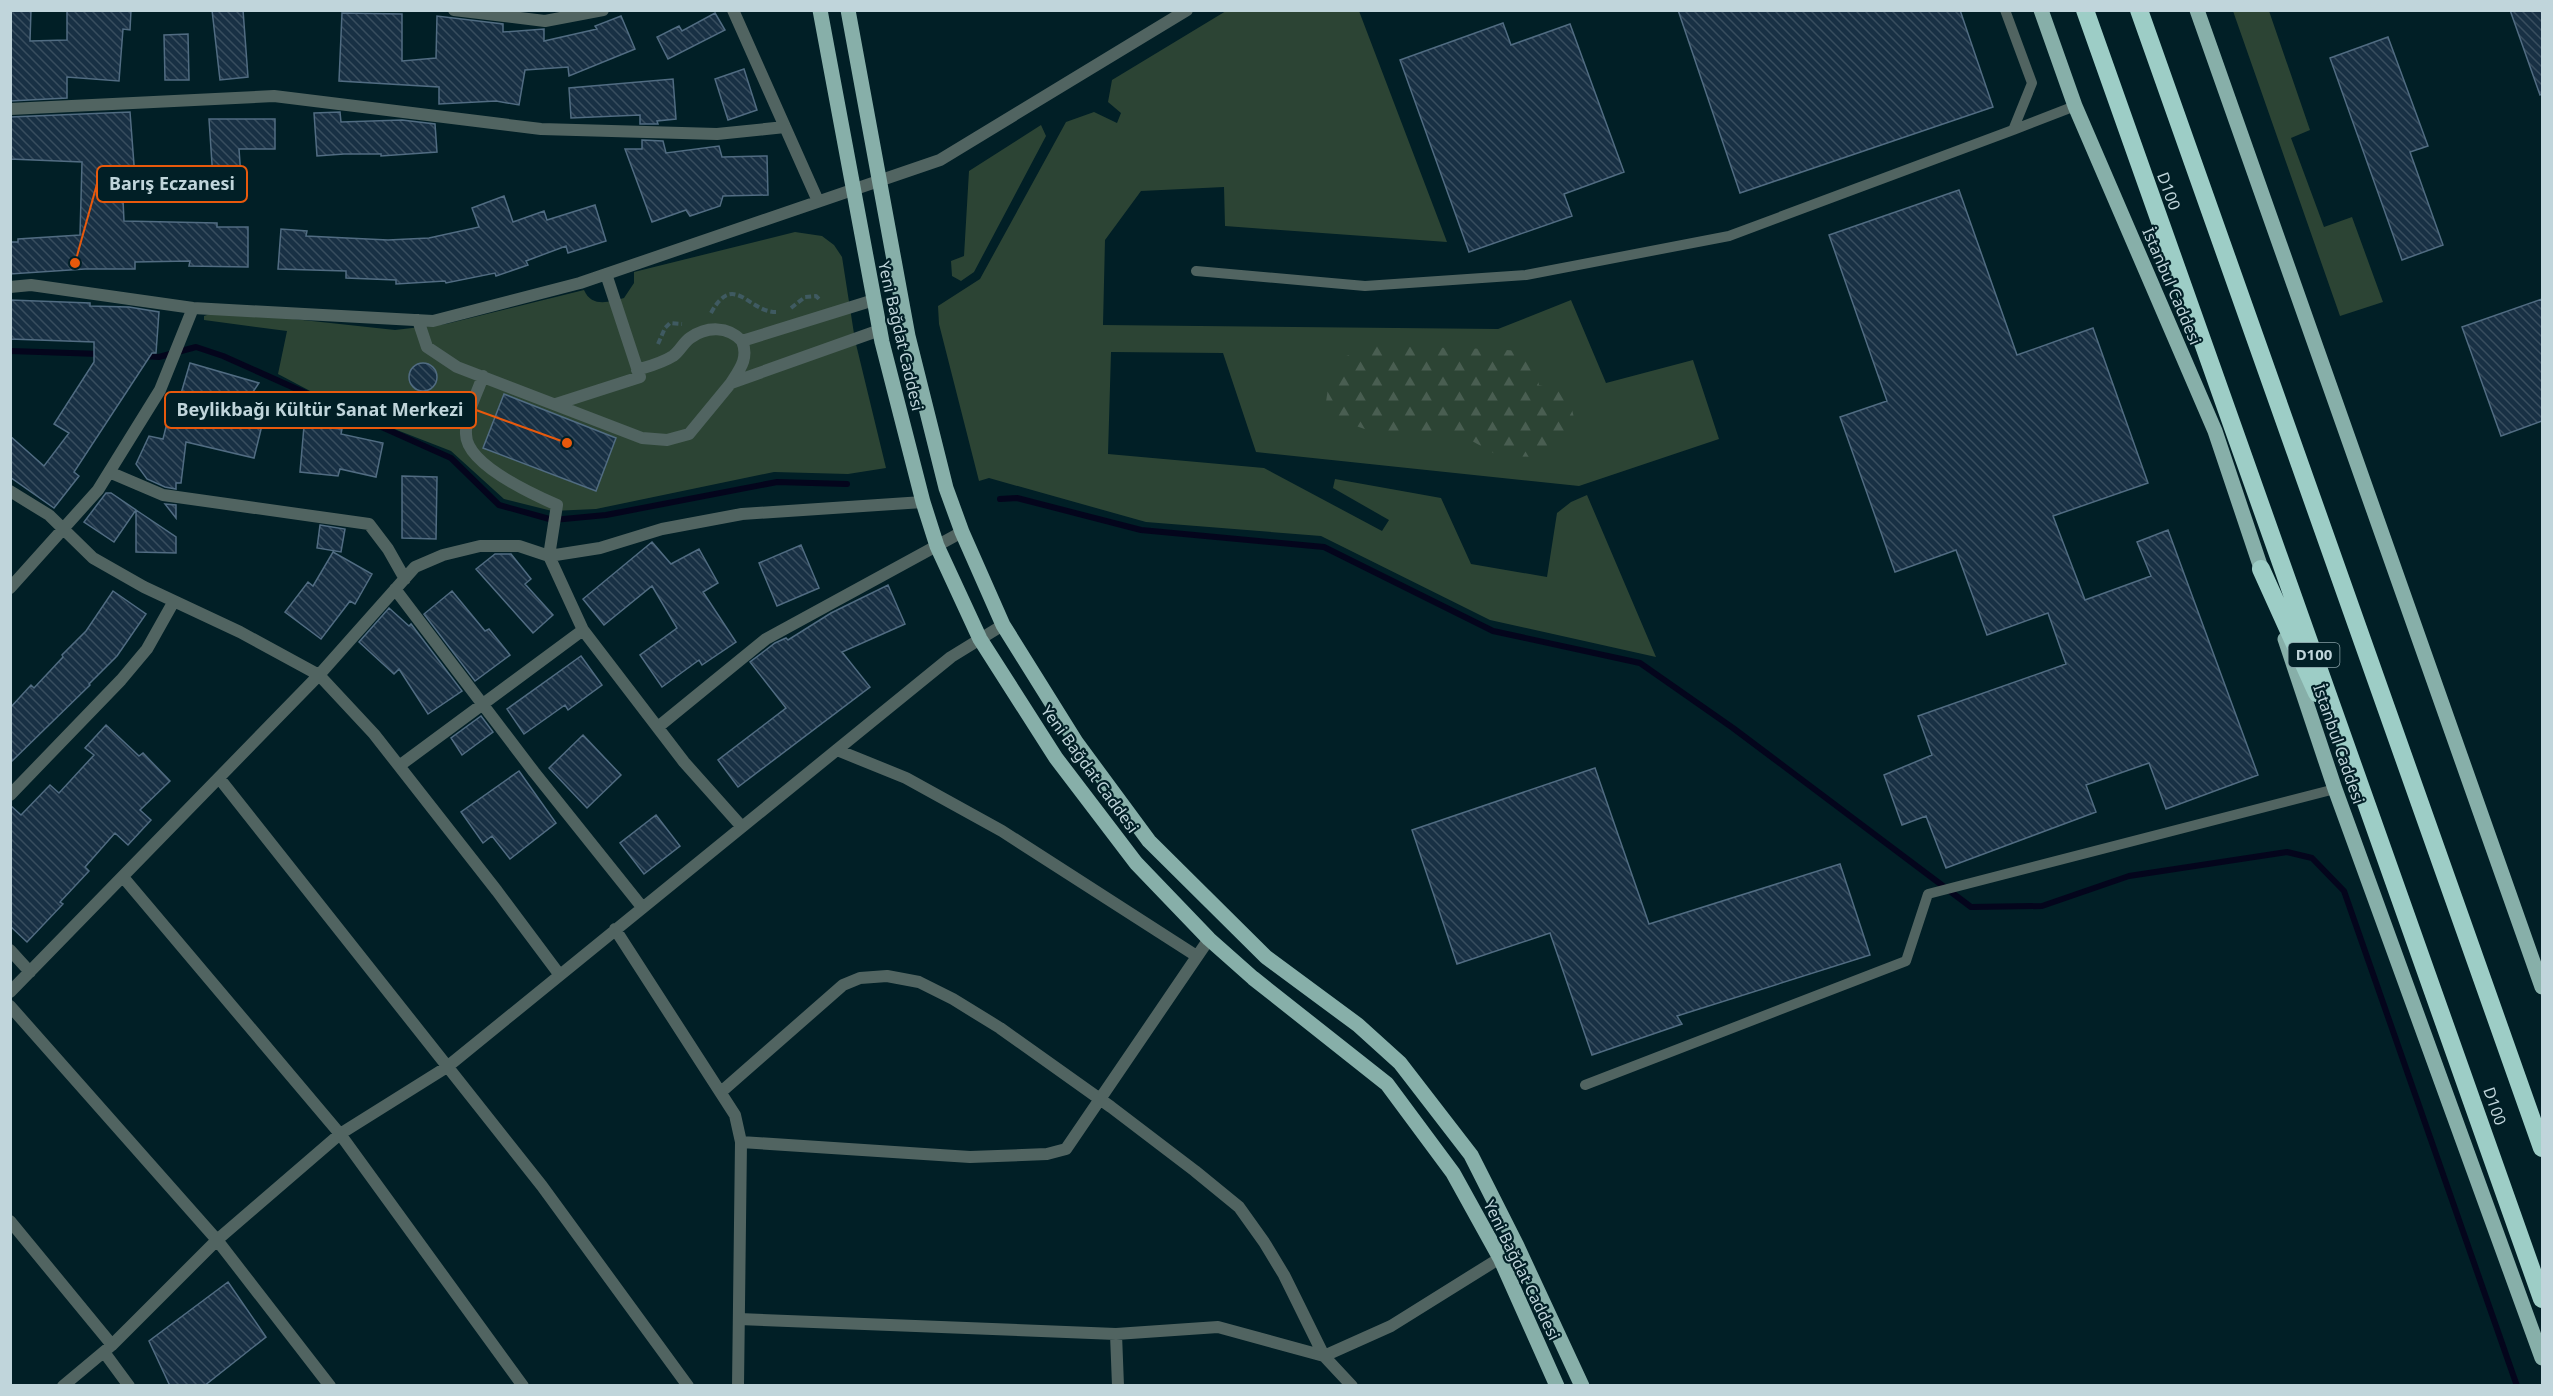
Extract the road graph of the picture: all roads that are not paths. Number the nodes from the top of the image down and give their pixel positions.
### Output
1 (454, 10) edge
2 (603, 10) edge
3 (733, 10) edge
4 (820, 10) edge
5 (848, 10) edge
6 (1188, 10) edge
7 (2005, 10) edge
8 (2041, 10) edge
9 (2085, 10) edge
10 (2139, 10) edge
11 (2197, 10) edge
12 (2075, 106) junction
13 (10, 109) edge
14 (785, 127) junction
15 (2013, 130) junction
16 (881, 180) junction
17 (852, 191) junction
18 (818, 201) junction
19 (1196, 271) dead end
20 (606, 274) junction
21 (10, 287) edge
22 (874, 300) junction
23 (193, 308) junction
24 (418, 320) junction
25 (880, 330) junction
26 (742, 341) junction
27 (637, 370) junction
28 (483, 376) junction
29 (731, 383) junction
30 (556, 404) junction
31 (109, 472) junction
32 (10, 491) edge
33 (923, 502) junction
34 (63, 528) junction
35 (962, 532) junction
36 (937, 546) junction
37 (549, 556) junction
38 (2261, 569) junction
39 (405, 579) junction
40 (10, 588) edge
41 (395, 589) junction
42 (174, 602) junction
43 (1003, 625) junction
44 (583, 630) junction
45 (980, 639) junction
46 (319, 675) junction
47 (483, 704) junction
48 (658, 727) junction
49 (837, 750) junction
50 (399, 766) junction
51 (219, 778) junction
52 (2335, 789) junction
53 (10, 795) edge
54 (2376, 825) junction
55 (742, 827) junction
56 (123, 877) junction
57 (642, 908) junction
58 (615, 929) junction
59 (1209, 939) junction
60 (10, 950) edge
61 (1195, 955) junction
62 (30, 972) junction
63 (559, 974) junction
64 (2542, 987) edge
65 (10, 992) edge
66 (10, 1006) edge
67 (447, 1067) junction
68 (1585, 1085) dead end
69 (721, 1092) junction
70 (1101, 1100) junction
71 (340, 1134) junction
72 (741, 1142) junction
73 (2542, 1148) edge
74 (10, 1221) edge
75 (217, 1240) junction
76 (1500, 1258) junction
77 (2542, 1299) edge
78 (739, 1319) junction
79 (1116, 1334) junction
80 (108, 1348) junction
81 (1324, 1356) junction
82 (2542, 1358) edge
83 (63, 1386) edge
84 (129, 1386) edge
85 (330, 1386) edge
86 (523, 1386) edge
87 (688, 1386) edge
88 (738, 1386) edge
89 (1118, 1386) edge
90 (1352, 1386) edge
91 (1557, 1386) edge
92 (1582, 1386) edge

1 - 2 street
3 - 14 street
4 - 17 main road, Yeni Bağdat Caddesi
5 - 16 main road, Yeni Bağdat Caddesi
6 - 16 street
7 - 15 lane
8 - 12 main road, İstanbul Caddesi
9 - 54 highway, D100 / D100
10 - 73 highway, D100 / D100
11 - 64 main road
12 - 15 lane
12 - 38 main road, İstanbul Caddesi
13 - 14 street
14 - 18 street
15 - 19 lane
16 - 17 street
16 - 35 main road, Yeni Bağdat Caddesi
17 - 18 street
17 - 22 main road, Yeni Bağdat Caddesi
18 - 20 street
20 - 24 street
20 - 27 street
21 - 23 street
22 - 25 main road, Yeni Bağdat Caddesi
22 - 26 street
23 - 24 street
23 - 31 street
24 - 28 street
25 - 29 street
25 - 33 main road, Yeni Bağdat Caddesi
26 - 27 street
26 - 29 street
27 - 30 street
28 - 30 street
28 - 37 street
29 - 30 street
31 - 34 street
31 - 39 street
32 - 34 street
33 - 36 main road, Yeni Bağdat Caddesi
33 - 37 street
34 - 40 street
34 - 42 street
35 - 36 street
35 - 43 main road, Yeni Bağdat Caddesi
36 - 45 main road, Yeni Bağdat Caddesi
36 - 48 street
37 - 39 street
37 - 44 street
38 - 52 main road, İstanbul Caddesi
38 - 54 highway
39 - 41 street
41 - 46 street
41 - 47 street
42 - 46 street
42 - 53 street
43 - 45 street
43 - 92 main road, Yeni Bağdat Caddesi
44 - 47 street
44 - 48 street
45 - 49 street
45 - 59 main road, Yeni Bağdat Caddesi
46 - 50 street
46 - 51 street
47 - 50 street
47 - 57 street
48 - 55 street
49 - 55 street
49 - 61 street
50 - 63 street
51 - 56 street
51 - 67 street
52 - 68 lane
52 - 82 main road, İstanbul Caddesi
54 - 77 highway, D100 / D100
55 - 57 street
56 - 62 street
56 - 71 street
57 - 58 street
58 - 63 street
58 - 69 street
59 - 61 street
59 - 76 main road, Yeni Bağdat Caddesi
60 - 62 street
61 - 70 street
62 - 65 street
63 - 67 street
66 - 75 street
67 - 71 street
67 - 87 street
69 - 70 street
69 - 72 street
70 - 72 street
70 - 81 street
71 - 75 street
71 - 86 street
72 - 78 street
74 - 80 street
75 - 80 street
75 - 85 street
76 - 81 street
76 - 91 main road, Yeni Bağdat Caddesi
78 - 79 street
78 - 88 street
79 - 81 street
79 - 89 street
80 - 83 street
80 - 84 street
81 - 90 street

